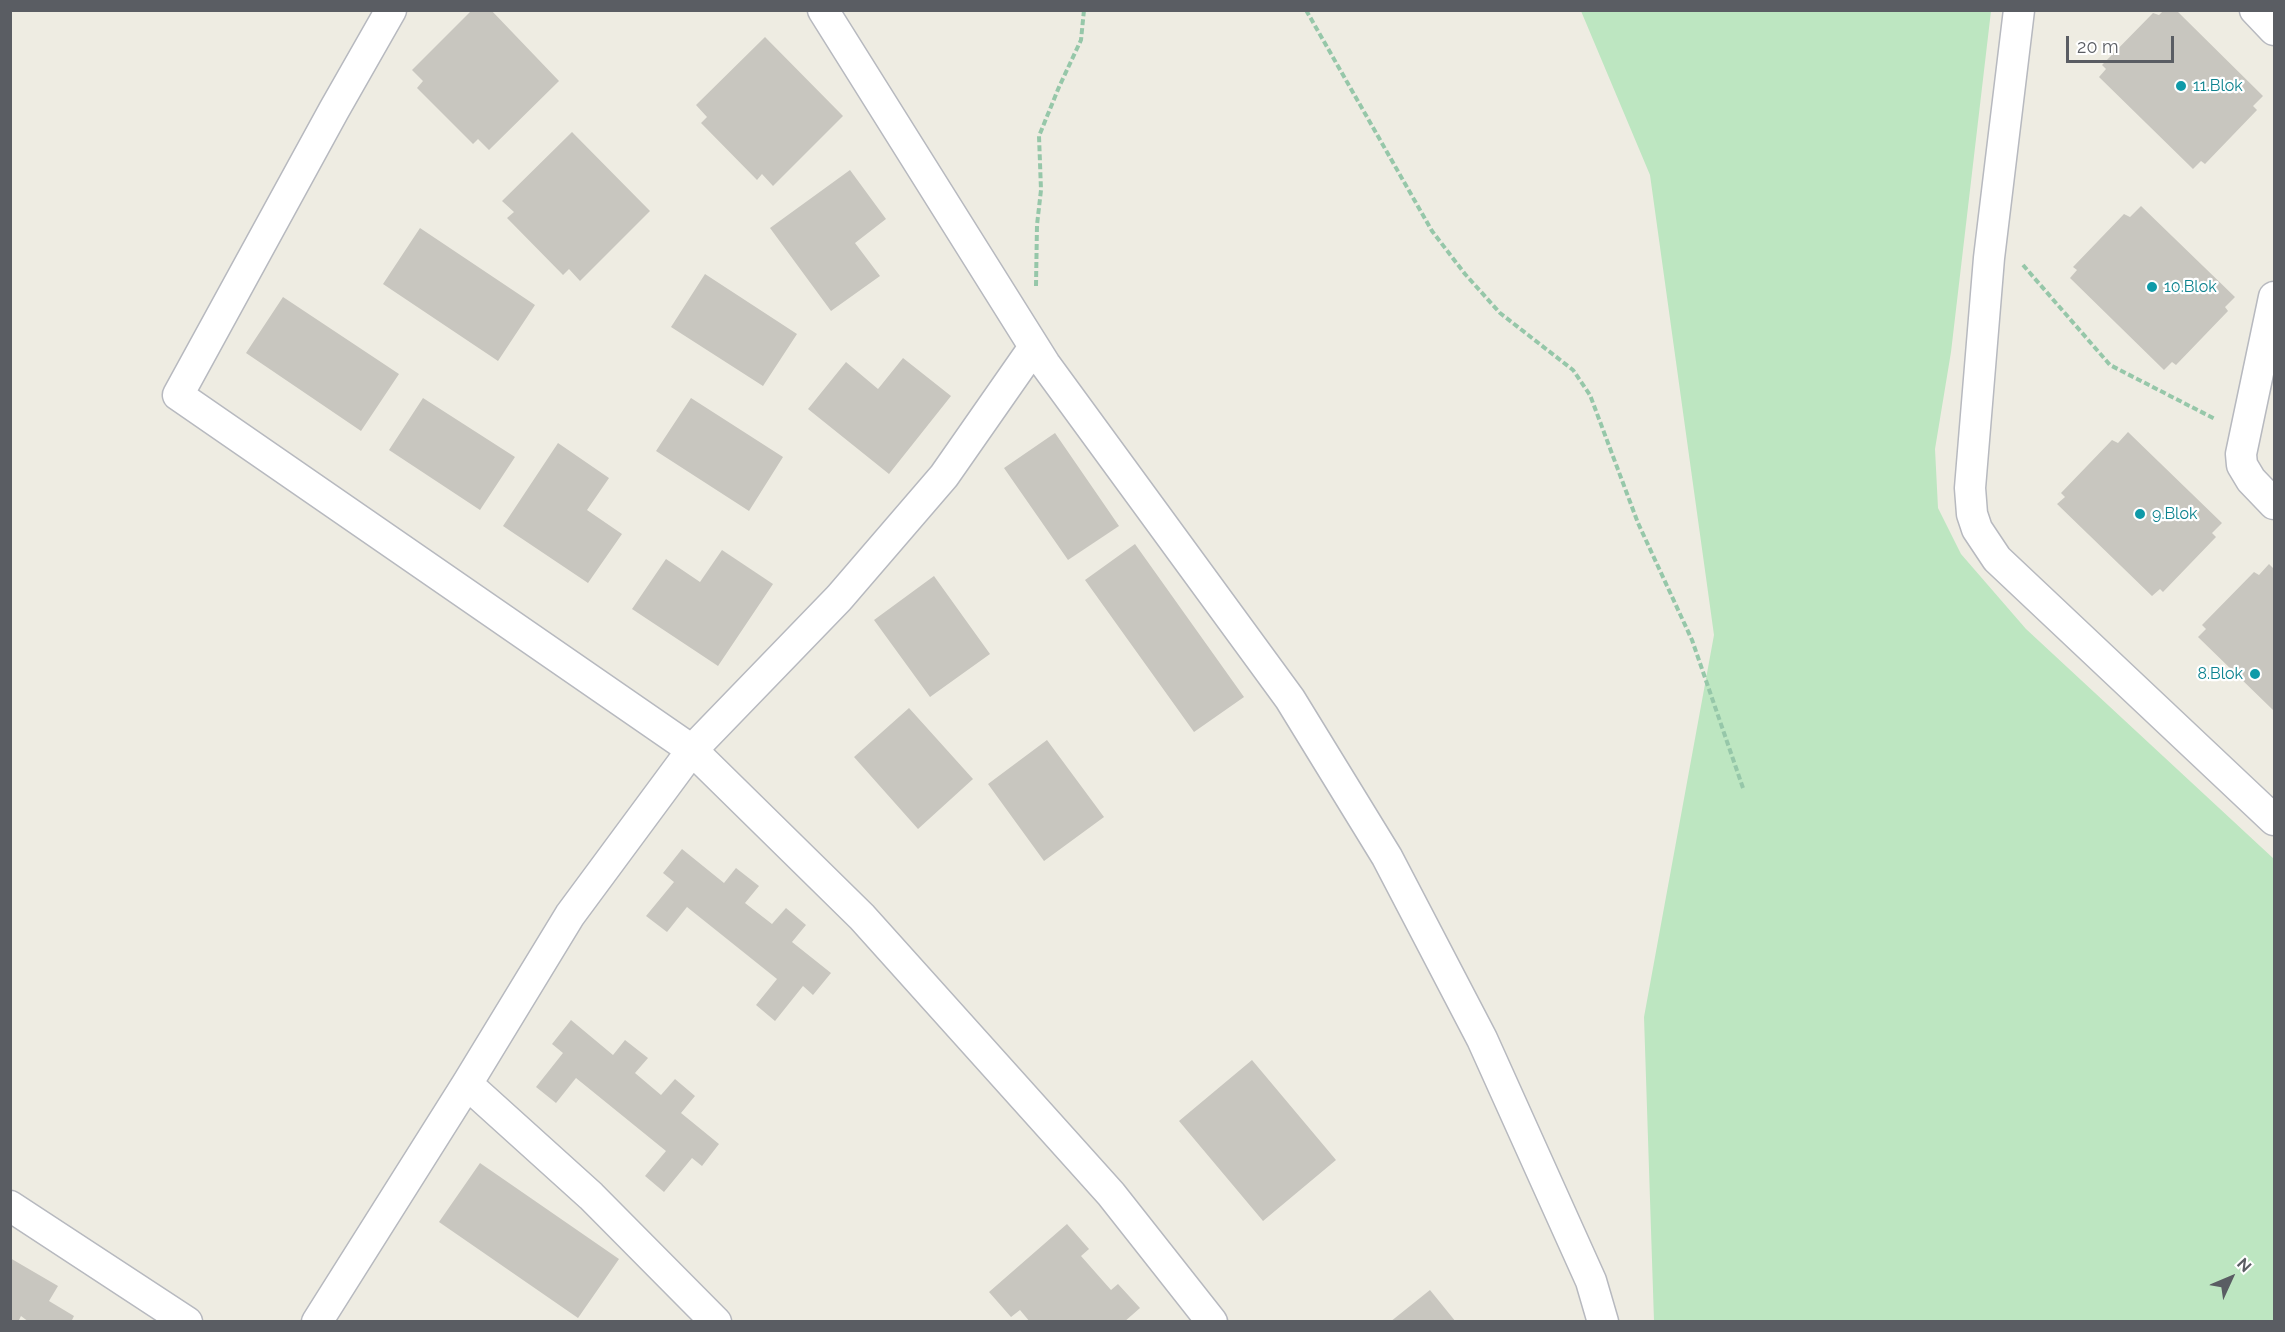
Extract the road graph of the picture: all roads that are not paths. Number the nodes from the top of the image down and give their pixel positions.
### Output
1 (391, 10) edge
2 (823, 10) edge
3 (2019, 10) edge
4 (2255, 10) edge
5 (2274, 30) edge
6 (2274, 297) edge
7 (1034, 347) junction
8 (2269, 363) edge
9 (2274, 504) edge
10 (692, 750) junction
11 (2274, 820) edge
12 (467, 1084) junction
13 (10, 1206) edge
14 (187, 1322) edge
15 (317, 1322) edge
16 (716, 1322) edge
17 (1212, 1322) edge
18 (1603, 1322) edge

1 - 10 street
2 - 7 street
3 - 11 street
4 - 5 street
6 - 8 street
7 - 10 street
7 - 18 street
8 - 9 street
10 - 12 street
10 - 17 street
12 - 15 street
12 - 16 street
13 - 14 street

